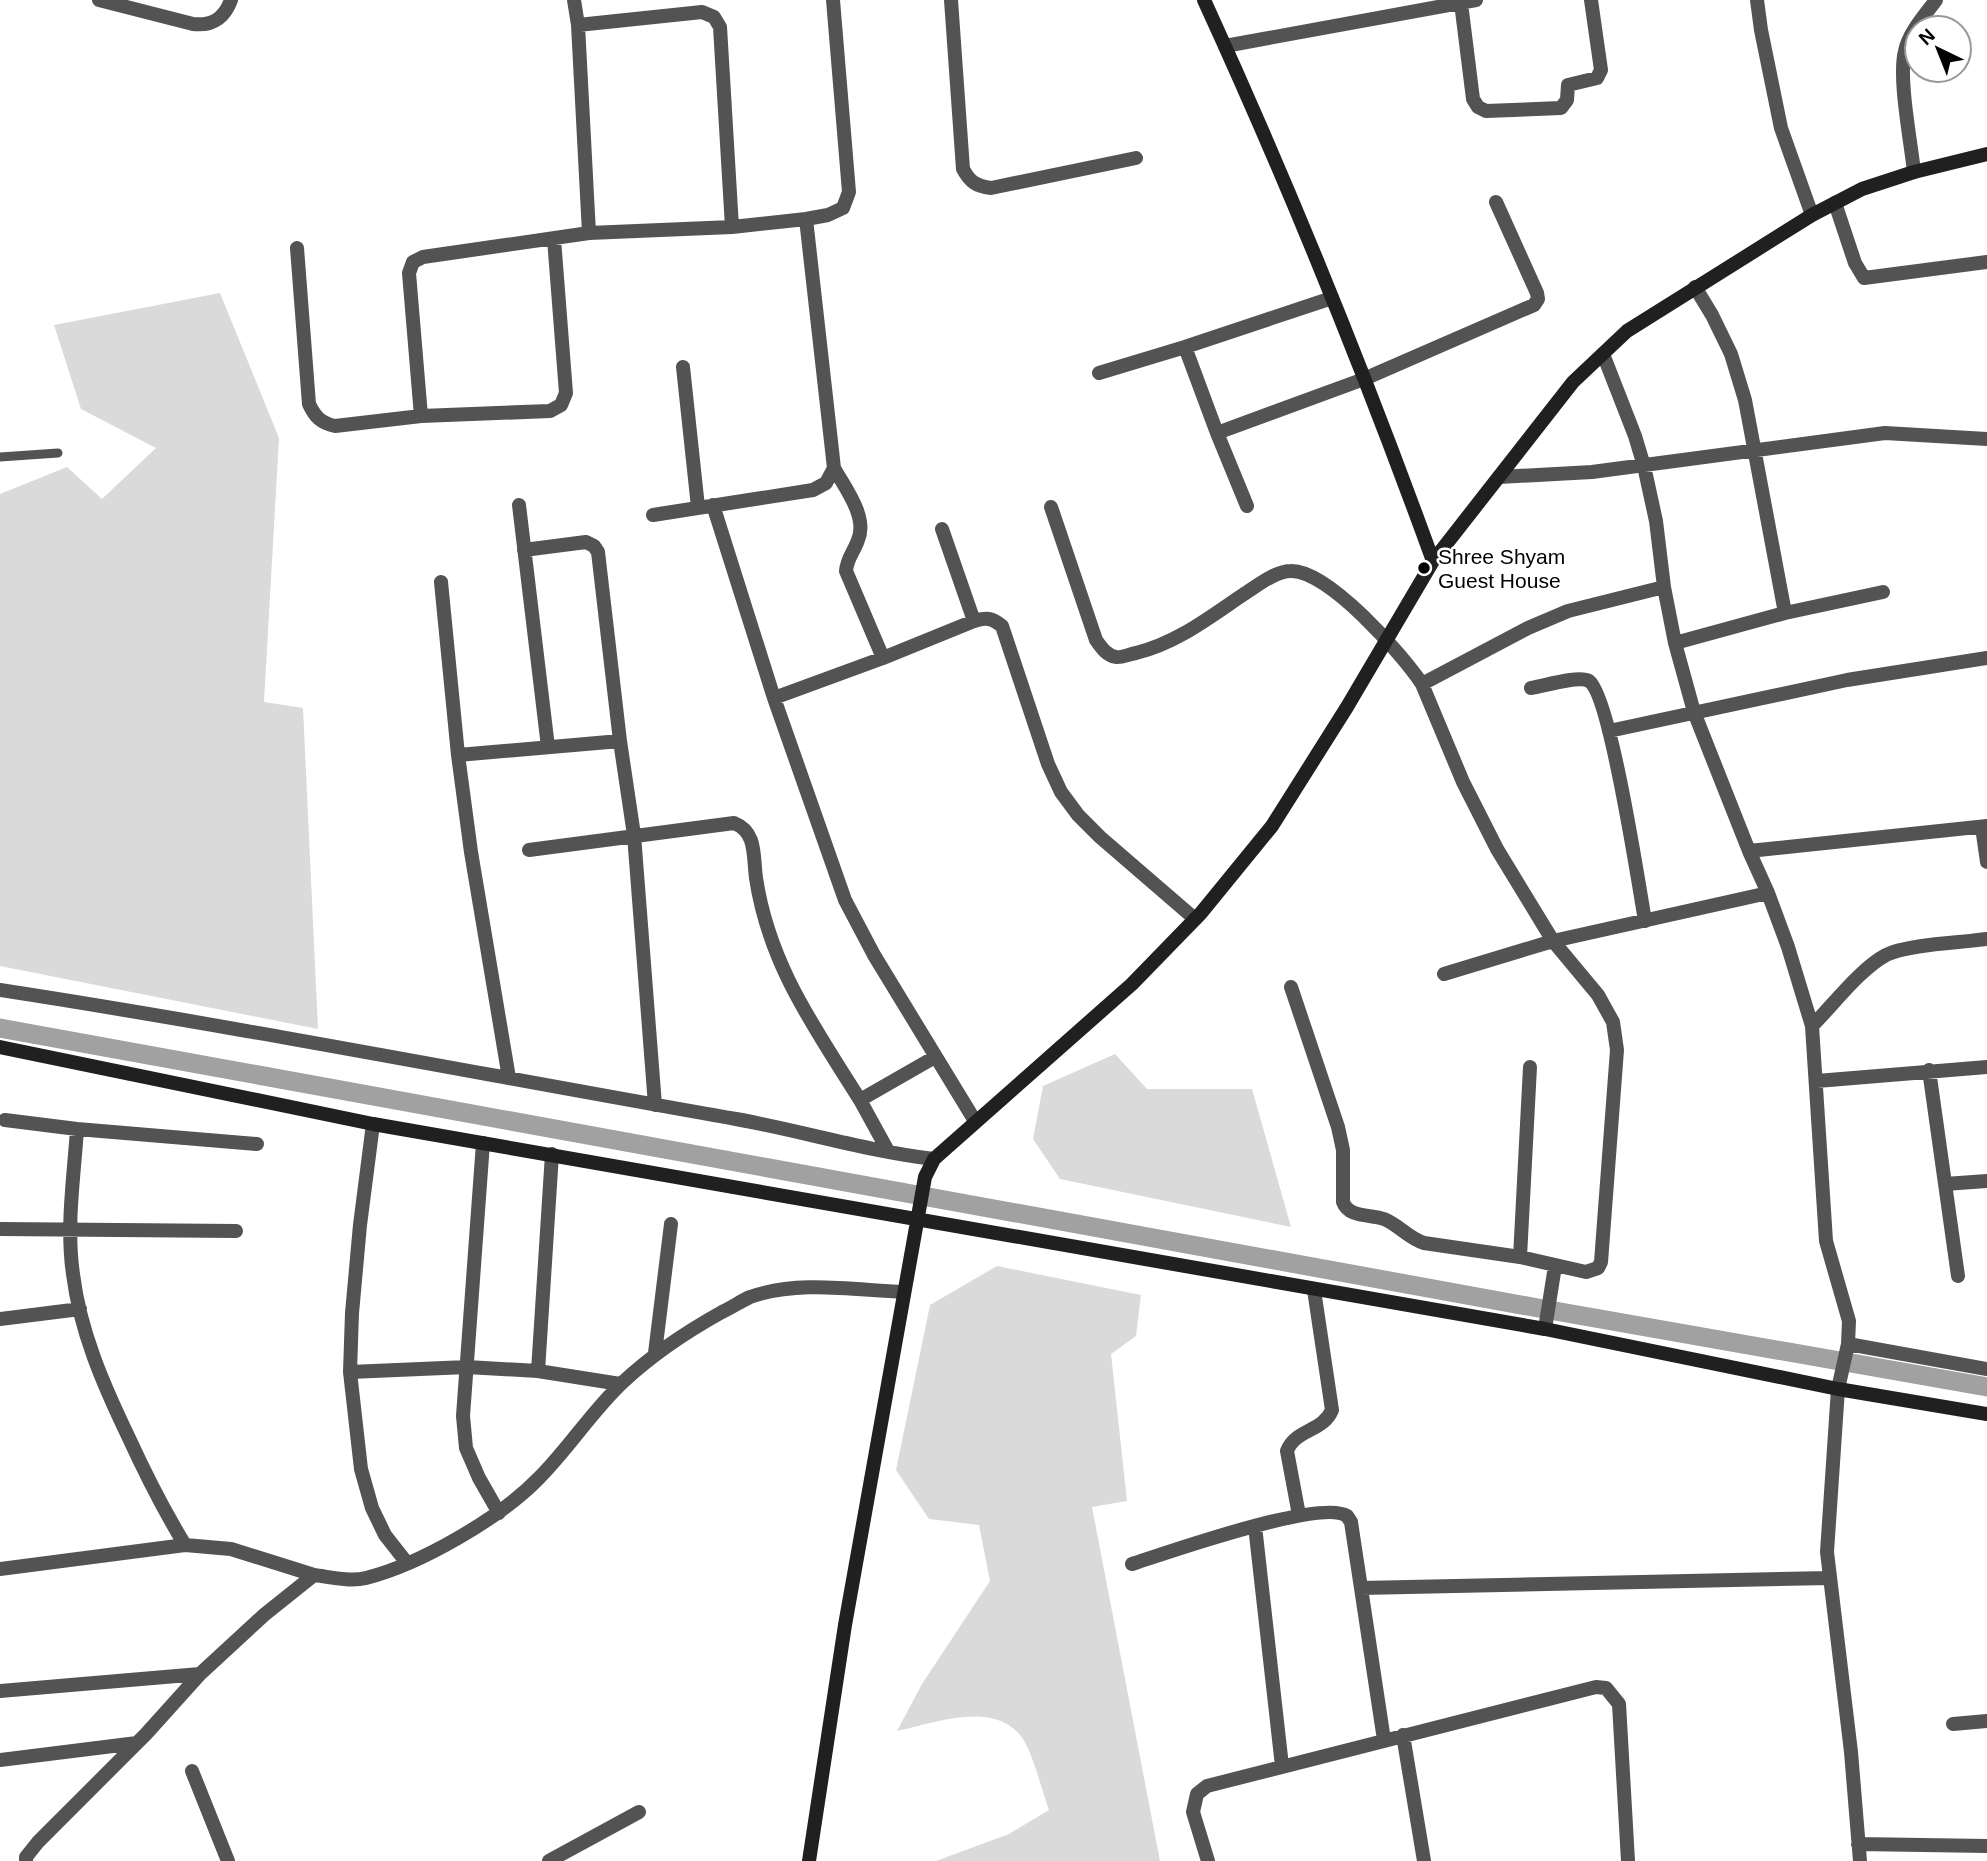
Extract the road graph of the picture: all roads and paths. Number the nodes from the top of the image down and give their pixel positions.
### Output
1 (99, 0) edge
2 (231, 0) edge
3 (575, 0) edge
4 (833, 0) edge
5 (951, 0) edge
6 (1204, 0) edge
7 (1476, 0) edge
8 (1591, 0) edge
9 (1758, 0) edge
10 (1936, 0) edge
11 (1461, 3) junction
12 (578, 25) junction
13 (1225, 46) junction
14 (1987, 155) edge
15 (1136, 158) dead end
16 (1914, 172) junction
17 (1496, 202) dead end
18 (1835, 203) junction
19 (1812, 215) junction
20 (806, 219) junction
21 (732, 227) junction
22 (589, 233) junction
23 (554, 239) junction
24 (297, 247) dead end
25 (1987, 262) edge
26 (1695, 287) junction
27 (1332, 298) junction
28 (1185, 347) junction
29 (1602, 354) junction
30 (683, 367) dead end
31 (1099, 373) dead end
32 (1364, 379) junction
33 (421, 416) junction
34 (1217, 433) junction
35 (1987, 439) edge
36 (1756, 449) junction
37 (58, 453) dead end
38 (0, 457) edge
39 (1644, 466) junction
40 (834, 468) junction
41 (1499, 477) junction
42 (519, 505) dead end
43 (713, 505) junction
44 (1247, 506) dead end
45 (698, 507) junction
46 (1051, 507) dead end
47 (653, 515) dead end
48 (942, 529) dead end
49 (524, 550) junction
50 (1433, 561) junction
51 (441, 582) dead end
52 (1664, 587) junction
53 (1883, 592) dead end
54 (1785, 613) junction
55 (974, 621) junction
56 (1385, 640) junction
57 (1675, 643) junction
58 (883, 658) junction
59 (1987, 658) edge
60 (1422, 684) junction
61 (1531, 688) dead end
62 (774, 698) junction
63 (1694, 712) junction
64 (1609, 731) junction
65 (620, 741) junction
66 (548, 747) junction
67 (458, 755) junction
68 (1984, 826) edge
69 (634, 835) junction
70 (530, 850) dead end
71 (1749, 851) junction
72 (1987, 862) edge
73 (1768, 893) junction
74 (1195, 919) junction
75 (1645, 921) junction
76 (1987, 939) edge
77 (1553, 941) junction
78 (1444, 974) dead end
79 (1291, 987) dead end
80 (0, 990) edge
81 (1812, 1026) junction
82 (0, 1047) edge
83 (935, 1057) junction
84 (1530, 1067) dead end
85 (1987, 1067) edge
86 (1929, 1070) junction
87 (509, 1079) junction
88 (1817, 1081) junction
89 (860, 1100) junction
90 (655, 1105) junction
91 (5, 1120) dead end
92 (975, 1121) junction
93 (373, 1124) junction
94 (76, 1129) junction
95 (257, 1143) dead end
96 (483, 1143) junction
97 (888, 1151) junction
98 (552, 1154) junction
99 (934, 1159) junction
100 (1987, 1181) edge
101 (1944, 1184) junction
102 (917, 1213) junction
103 (671, 1224) dead end
104 (0, 1229) edge
105 (71, 1231) junction
106 (236, 1231) dead end
107 (1520, 1257) junction
108 (1555, 1266) junction
109 (1958, 1276) dead end
110 (1314, 1290) junction
111 (903, 1292) junction
112 (80, 1309) junction
113 (0, 1319) edge
114 (1546, 1322) junction
115 (1848, 1344) junction
116 (655, 1353) junction
117 (467, 1367) junction
118 (1987, 1369) edge
119 (538, 1371) junction
120 (350, 1372) junction
121 (620, 1384) junction
122 (1839, 1384) junction
123 (1987, 1414) edge
124 (499, 1513) junction
125 (1299, 1516) junction
126 (1255, 1526) junction
127 (185, 1545) junction
128 (407, 1563) junction
129 (1132, 1564) dead end
130 (0, 1569) edge
131 (314, 1575) junction
132 (1830, 1578) junction
133 (1361, 1588) junction
134 (200, 1674) junction
135 (0, 1691) edge
136 (1987, 1721) edge
137 (1953, 1724) dead end
138 (1403, 1735) junction
139 (1384, 1740) junction
140 (137, 1743) junction
141 (0, 1760) edge
142 (1282, 1766) junction
143 (192, 1770) dead end
144 (639, 1812) dead end
145 (1858, 1844) junction
146 (1987, 1846) edge
147 (225, 1859) edge
148 (26, 1861) edge
149 (549, 1861) edge
150 (809, 1861) edge
151 (1208, 1861) edge
152 (1424, 1861) edge
153 (1628, 1861) edge
154 (1860, 1861) edge

1 - 2 street
3 - 12 street
4 - 20 street
5 - 15 street
6 - 13 street
7 - 11 street
8 - 11 street
9 - 19 street
10 - 16 street
11 - 13 street
12 - 21 street
12 - 22 street
13 - 27 street
14 - 16 street
16 - 18 street
17 - 32 street
18 - 19 street
18 - 25 street
19 - 26 street
20 - 21 street
20 - 40 street
21 - 22 street
22 - 23 street
23 - 33 street
23 - 33 street
24 - 33 street
26 - 29 street
26 - 36 street
27 - 28 street
27 - 32 street
28 - 31 street
28 - 34 street
29 - 39 street
29 - 41 street
30 - 45 street
32 - 34 street
32 - 50 street
34 - 44 street
35 - 36 street
36 - 39 street
36 - 54 street
37 - 38 lane
39 - 41 street
39 - 52 street
40 - 43 street
40 - 58 street
41 - 50 street
42 - 49 street
43 - 45 street
43 - 62 street
45 - 47 street
46 - 56 street
48 - 55 street
49 - 65 street
49 - 66 street
50 - 56 street
51 - 67 street
52 - 57 street
52 - 60 street
53 - 54 street
54 - 57 street
55 - 58 street
55 - 74 street
56 - 60 street
56 - 74 street
57 - 63 street
58 - 62 street
59 - 63 street
60 - 77 street
61 - 64 street
62 - 83 street
63 - 64 street
63 - 71 street
64 - 75 street
65 - 66 street
65 - 69 street
66 - 67 street
67 - 87 street
68 - 71 street
68 - 72 street
69 - 70 street
69 - 89 street
69 - 90 street
71 - 73 street
73 - 75 street
73 - 81 street
74 - 92 street
75 - 77 street
76 - 81 street
77 - 78 street
77 - 108 street
79 - 107 street
80 - 87 street
81 - 88 street
82 - 93 street
83 - 89 street
83 - 92 street
84 - 107 street
85 - 86 street
86 - 88 street
86 - 101 street
87 - 90 street
88 - 115 street
89 - 97 street
90 - 97 street
91 - 94 street
92 - 99 street
93 - 96 street
93 - 120 street
94 - 95 street
94 - 105 street
96 - 98 street
96 - 117 street
97 - 99 street
98 - 102 street
98 - 119 street
99 - 102 street
100 - 101 street
101 - 109 street
102 - 110 street
102 - 111 street
103 - 116 street
104 - 105 street
105 - 106 street
105 - 112 street
107 - 108 street
108 - 114 street
110 - 114 street
110 - 125 street
111 - 116 street
111 - 150 street
112 - 113 street
112 - 127 street
114 - 122 street
115 - 118 street
115 - 122 street
116 - 121 street
117 - 119 street
117 - 120 street
117 - 124 street
119 - 121 street
120 - 128 street
121 - 124 street
122 - 123 street
122 - 132 street
124 - 128 street
125 - 126 street
125 - 133 street
126 - 129 street
126 - 142 street
127 - 130 street
127 - 131 street
128 - 131 street
131 - 134 street
132 - 133 street
132 - 145 street
133 - 139 street
134 - 135 street
134 - 140 street
136 - 137 street
138 - 139 street
138 - 152 street
138 - 153 street
139 - 142 street
140 - 141 street
140 - 148 street
142 - 151 street
143 - 147 street
144 - 149 street
145 - 146 street
145 - 154 street

